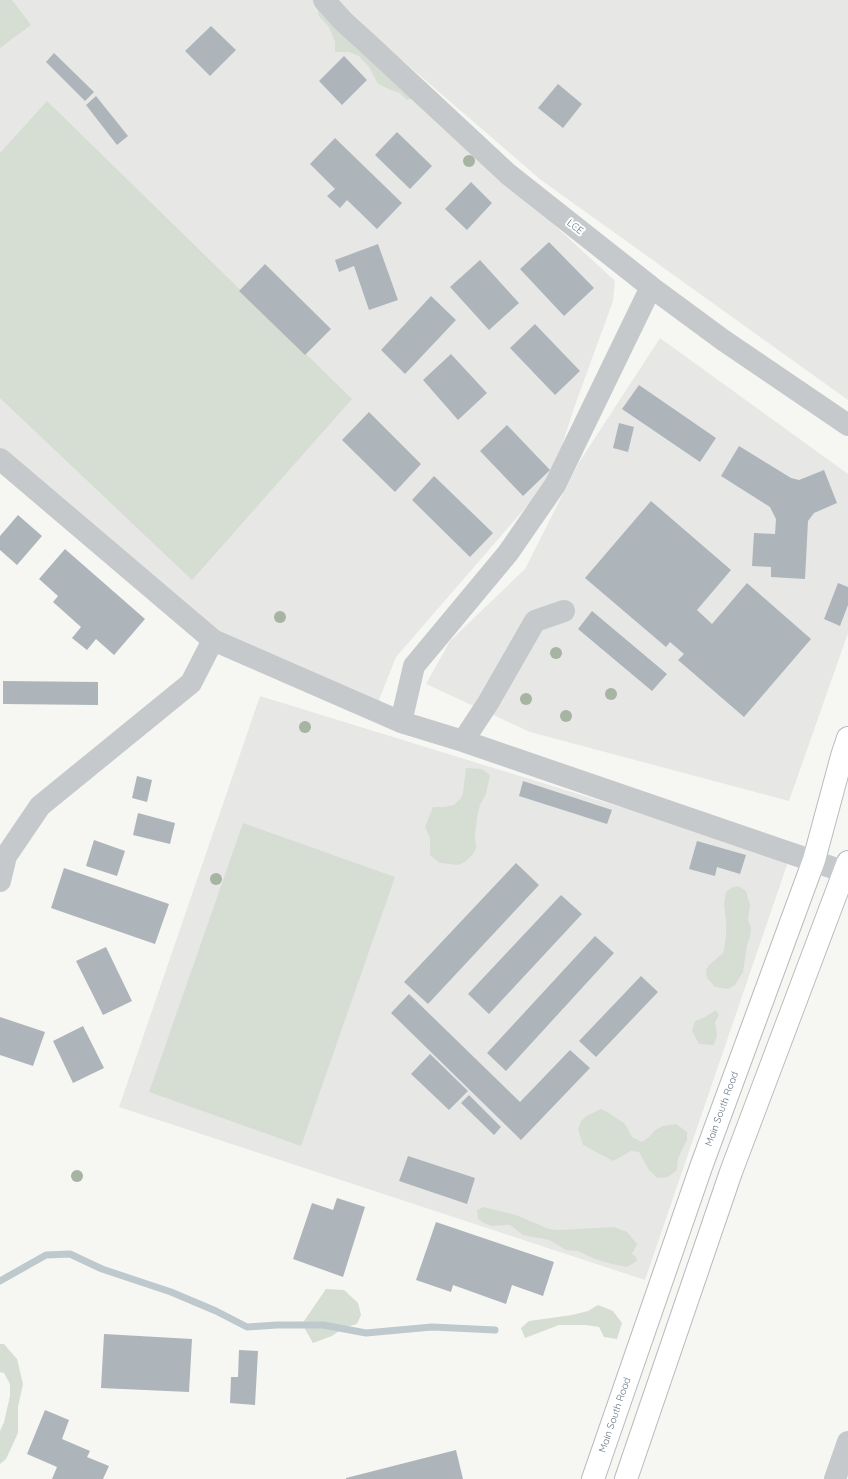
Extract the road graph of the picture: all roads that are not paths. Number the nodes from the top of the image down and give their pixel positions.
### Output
1 (324, 0) edge
2 (651, 287) junction
3 (848, 425) edge
4 (0, 459) edge
5 (564, 611) dead end
6 (213, 640) junction
7 (401, 722) junction
8 (848, 738) edge
9 (463, 741) junction
10 (3, 855) edge
11 (814, 860) junction
12 (847, 869) edge
13 (0, 881) edge
14 (848, 1442) edge
15 (593, 1479) edge
16 (626, 1479) edge
17 (835, 1479) edge

1 - 2 street, LCE
2 - 3 street, LCE
2 - 7 street
4 - 6 street
5 - 9 street
6 - 7 street
6 - 10 street
7 - 9 street
8 - 11 main road, Main South Road
9 - 11 street
10 - 13 street
11 - 12 street
11 - 15 main road, Main South Road
12 - 16 main road
14 - 17 street

